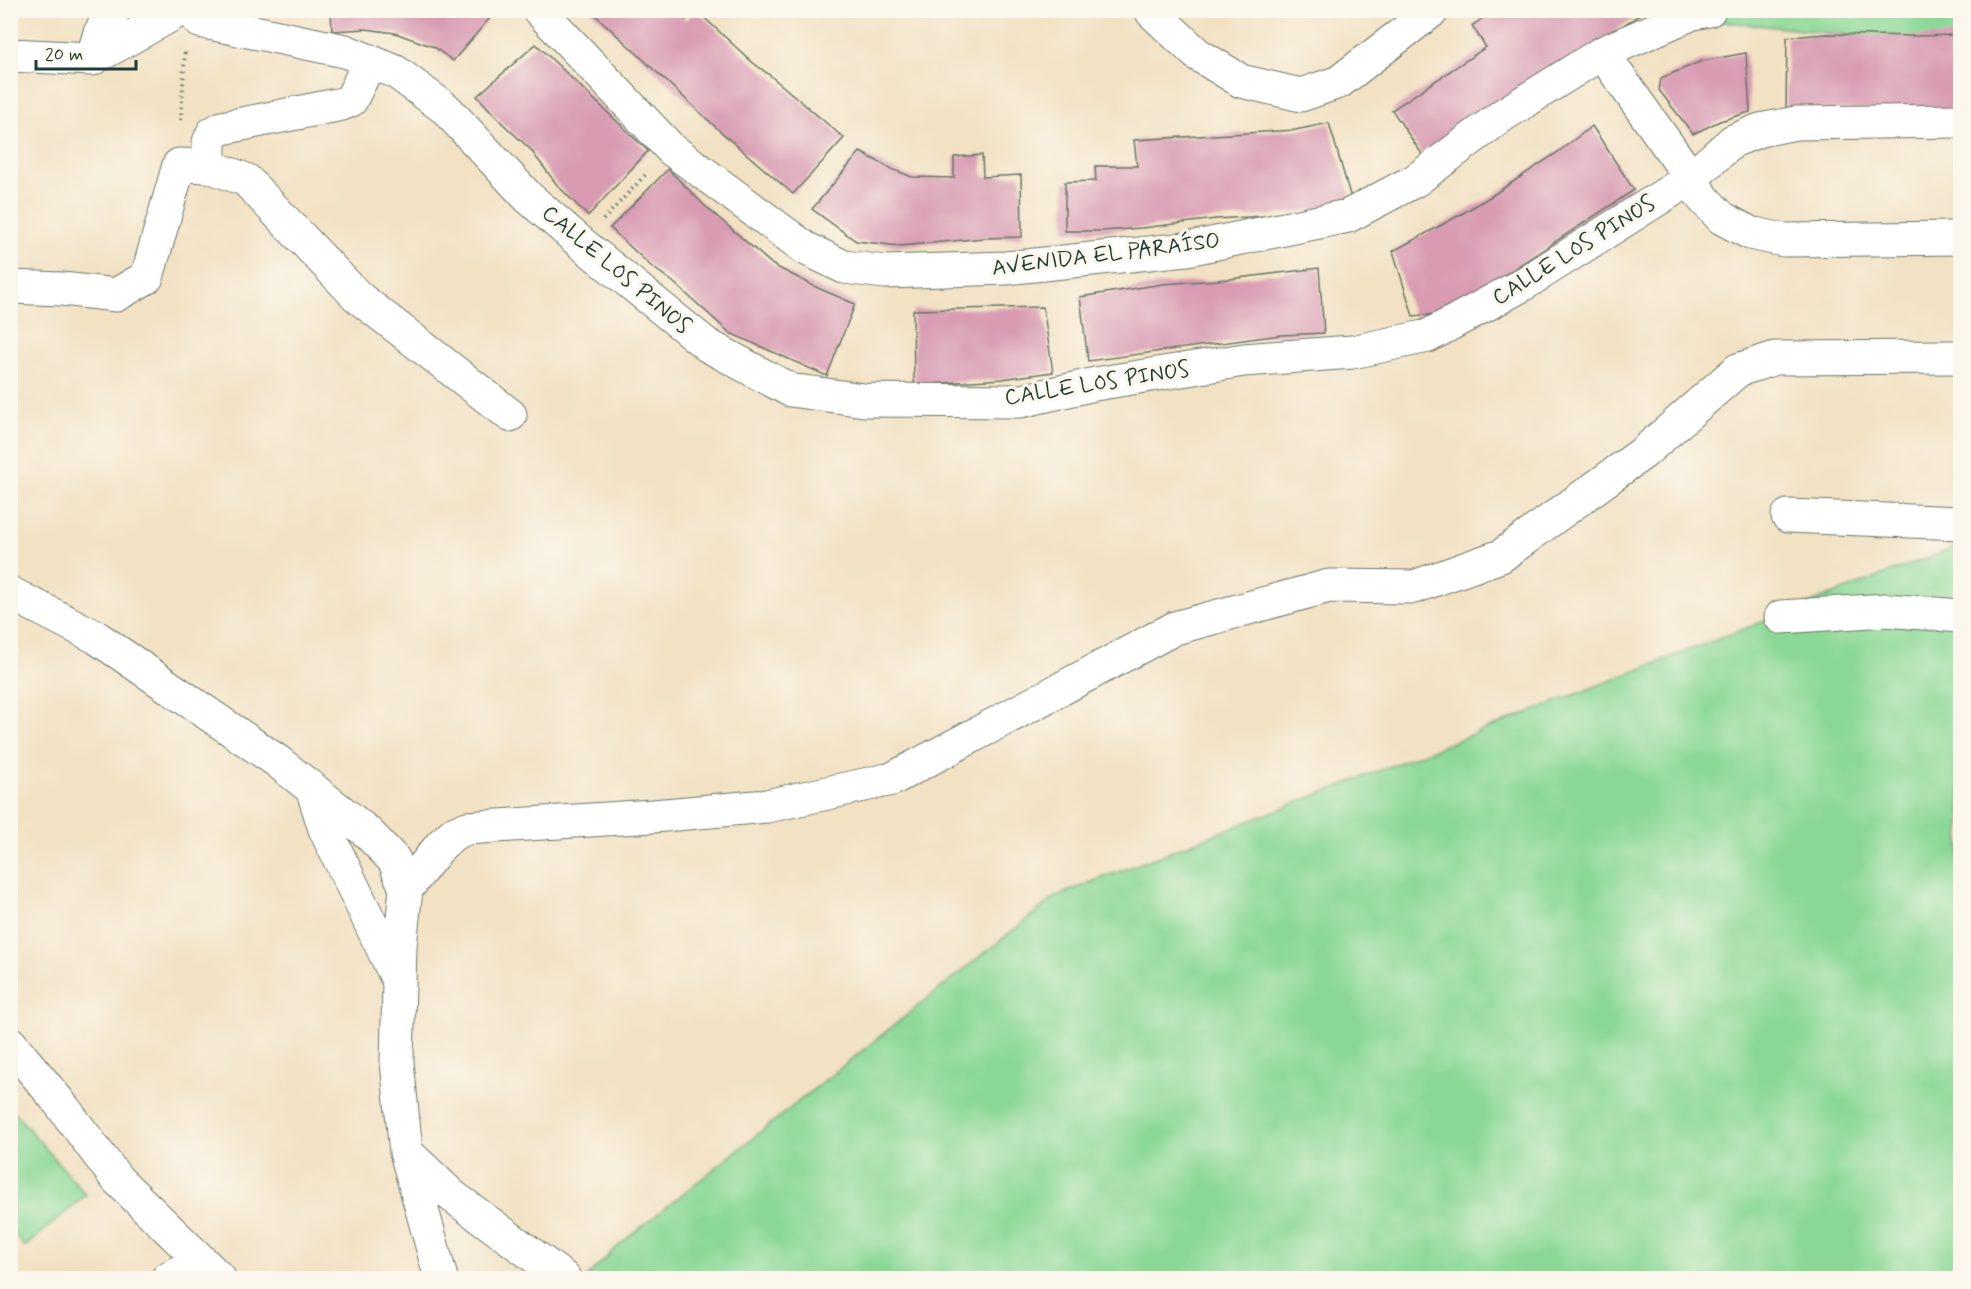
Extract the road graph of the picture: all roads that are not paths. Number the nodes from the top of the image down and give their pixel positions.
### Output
1 (114, 10) edge
2 (180, 10) edge
3 (191, 10) edge
4 (539, 10) edge
5 (1433, 10) edge
6 (1709, 10) edge
7 (1152, 12) edge
8 (1602, 53) junction
9 (10, 55) edge
10 (92, 59) junction
11 (369, 61) junction
12 (1960, 121) edge
13 (194, 166) junction
14 (1691, 178) junction
15 (1960, 238) edge
16 (10, 287) edge
17 (1960, 357) edge
18 (510, 415) dead end
19 (1788, 516) dead end
20 (1960, 523) edge
21 (10, 593) edge
22 (1960, 616) edge
23 (1781, 617) dead end
24 (312, 788) junction
25 (406, 889) junction
26 (399, 982) junction
27 (10, 1043) edge
28 (406, 1152) junction
29 (210, 1270) edge
30 (168, 1278) edge
31 (441, 1278) edge
32 (564, 1278) edge

1 - 10 street
2 - 10 street
3 - 11 street, CALLE LOS PINOS
4 - 8 street, AVENIDA EL PARAÍSO
5 - 7 street
6 - 8 street, AVENIDA EL PARAÍSO
8 - 14 street
9 - 10 street
11 - 13 street
11 - 14 street, CALLE LOS PINOS
12 - 14 street, CALLE LOS PINOS
13 - 16 street
13 - 18 street
14 - 15 street
17 - 25 street
19 - 20 street
21 - 24 street
22 - 23 street
24 - 25 street
24 - 26 street
25 - 26 street
26 - 28 street
27 - 29 street
28 - 31 street
28 - 32 street
29 - 30 street

